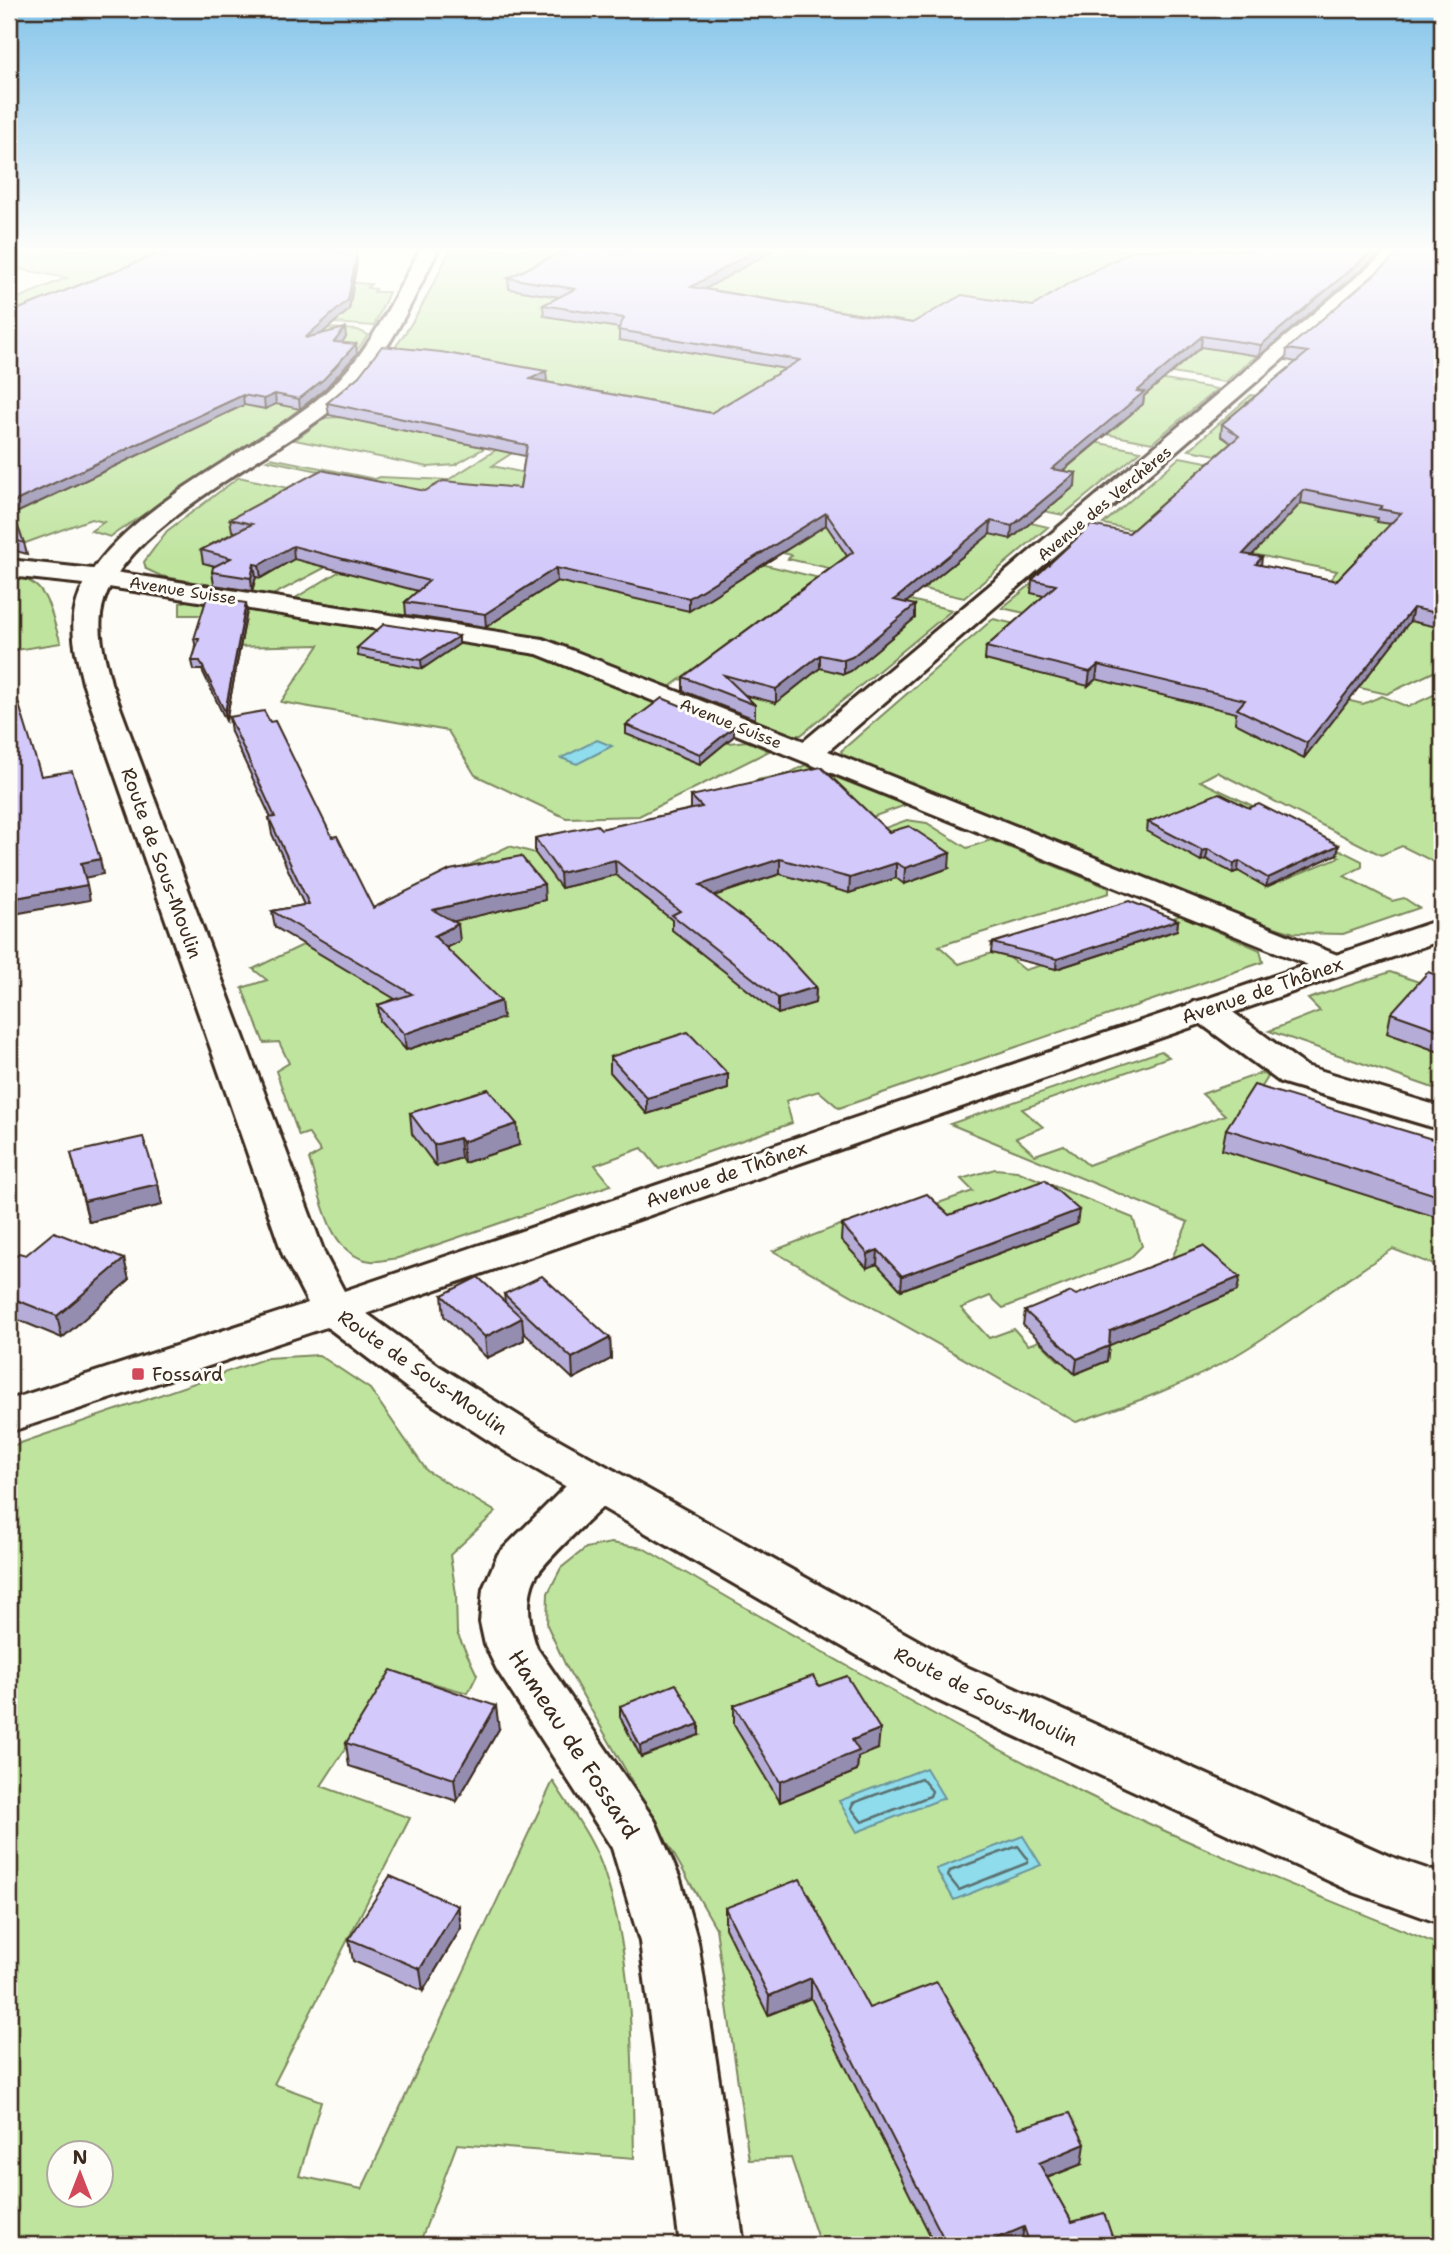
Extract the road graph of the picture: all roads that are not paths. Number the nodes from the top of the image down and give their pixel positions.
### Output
1 (370, 355) edge
2 (1276, 355) edge
3 (9, 568) edge
4 (102, 578) junction
5 (807, 754) junction
6 (1442, 929) edge
7 (1333, 965) junction
8 (1206, 1010) junction
9 (1442, 1119) edge
10 (333, 1310) junction
11 (9, 1416) edge
12 (598, 1483) junction
13 (1442, 1899) edge
14 (712, 2245) edge

1 - 4 street, Route de Sous-Moulin
2 - 5 street, Avenue des Verchères
3 - 4 street, Avenue Suisse
4 - 5 street, Avenue Suisse
4 - 10 street, Route de Sous-Moulin
5 - 7 street, Avenue Suisse
6 - 7 street, Avenue de Thônex
7 - 8 street, Avenue de Thônex
8 - 9 street
8 - 10 street, Avenue de Thônex
10 - 11 street, Avenue de Thônex
10 - 12 street, Route de Sous-Moulin
12 - 13 street, Route de Sous-Moulin
12 - 14 street, Hameau de Fossard

